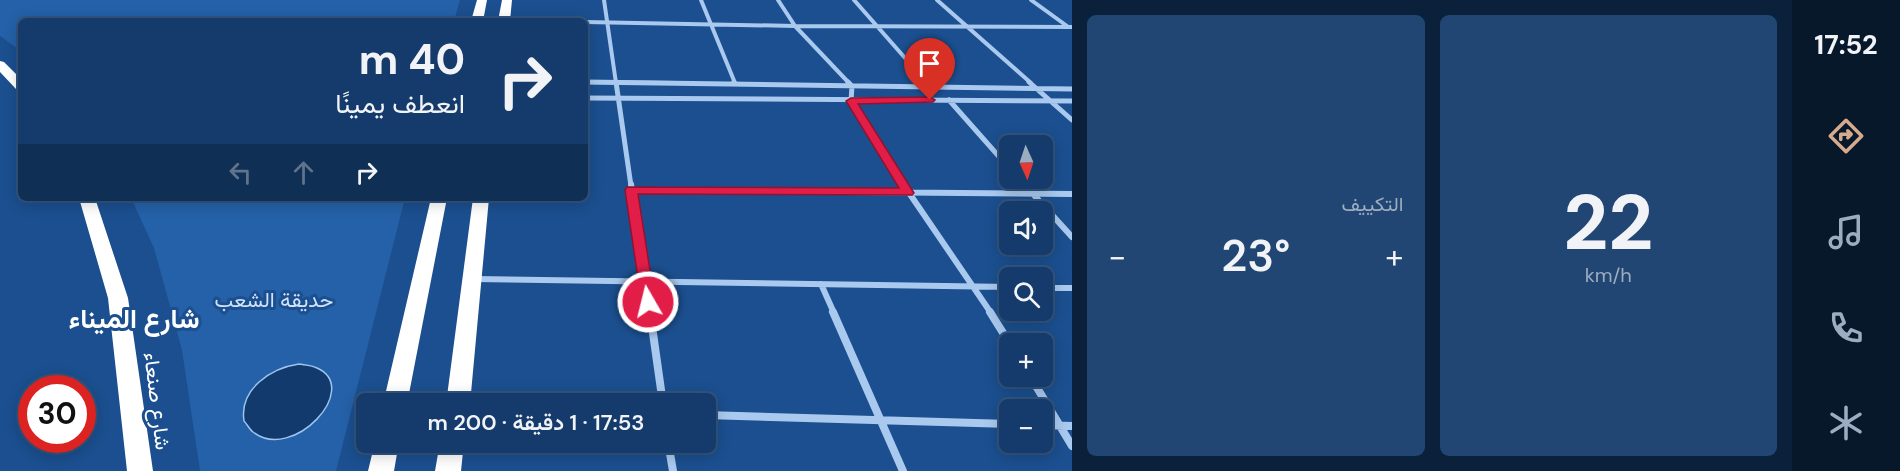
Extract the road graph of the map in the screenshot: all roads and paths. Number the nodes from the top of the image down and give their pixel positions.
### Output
1 (482, 0) edge
2 (507, 0) edge
3 (604, 0) edge
4 (701, 0) edge
5 (778, 0) edge
6 (854, 0) edge
7 (937, 0) edge
8 (1031, 0) edge
9 (478, 18) edge
10 (504, 18) edge
11 (588, 22) edge
12 (607, 22) junction
13 (712, 23) junction
14 (795, 26) junction
15 (967, 26) junction
16 (876, 27) junction
17 (1070, 28) edge
18 (0, 65) edge
19 (588, 82) edge
20 (616, 82) junction
21 (18, 83) edge
22 (735, 84) junction
23 (852, 86) junction
24 (930, 87) junction
25 (1037, 88) junction
26 (1072, 89) edge
27 (588, 98) edge
28 (618, 98) junction
29 (852, 100) junction
30 (949, 100) junction
31 (1051, 101) junction
32 (1072, 101) edge
33 (1072, 120) edge
34 (999, 157) edge
35 (1028, 189) edge
36 (632, 190) junction
37 (908, 193) junction
38 (1032, 194) junction
39 (1072, 194) edge
40 (88, 201) edge
41 (438, 201) edge
42 (481, 201) edge
43 (1072, 237) edge
44 (471, 278) junction
45 (645, 281) junction
46 (821, 284) junction
47 (974, 286) junction
48 (999, 287) edge
49 (1053, 288) edge
50 (1072, 288) edge
51 (1003, 333) edge
52 (1037, 387) edge
53 (397, 393) edge
54 (459, 393) edge
55 (661, 393) edge
56 (716, 415) edge
57 (881, 420) junction
58 (999, 424) edge
59 (1053, 425) edge
60 (1060, 425) junction
61 (1072, 426) edge
62 (1072, 446) edge
63 (385, 453) edge
64 (450, 453) edge
65 (670, 453) edge
66 (140, 471) edge
67 (381, 471) edge
68 (448, 471) edge
69 (673, 471) edge
70 (903, 471) edge

1 - 9 highway
2 - 10 highway
3 - 12 street
4 - 13 street
5 - 14 street
6 - 16 street
7 - 15 street
8 - 17 street
11 - 12 street
12 - 13 street
12 - 20 street
13 - 14 street
13 - 22 street
14 - 16 street
14 - 23 street
15 - 16 street
15 - 17 street
15 - 25 street
16 - 24 street
18 - 21 highway
19 - 20 street
20 - 22 street
20 - 28 street
22 - 23 street
23 - 24 street
23 - 29 street
24 - 25 street
25 - 26 street
25 - 31 street
27 - 28 street
28 - 29 street
28 - 36 street
29 - 30 street
29 - 37 street
30 - 31 street
30 - 34 street
31 - 32 street
31 - 33 street
35 - 38 street
36 - 37 street
36 - 45 street
37 - 38 street
37 - 47 street
38 - 39 street
38 - 43 street
40 - 66 highway, شارع صنعاء
41 - 53 highway
42 - 44 highway
44 - 45 street
44 - 54 highway
45 - 46 street
45 - 55 street
46 - 47 street
46 - 57 street
47 - 48 street
47 - 51 street
49 - 50 street
52 - 60 street
56 - 57 street
57 - 58 street
57 - 70 street
59 - 60 street
60 - 61 street
60 - 62 street
63 - 67 highway
64 - 68 highway
65 - 69 street

